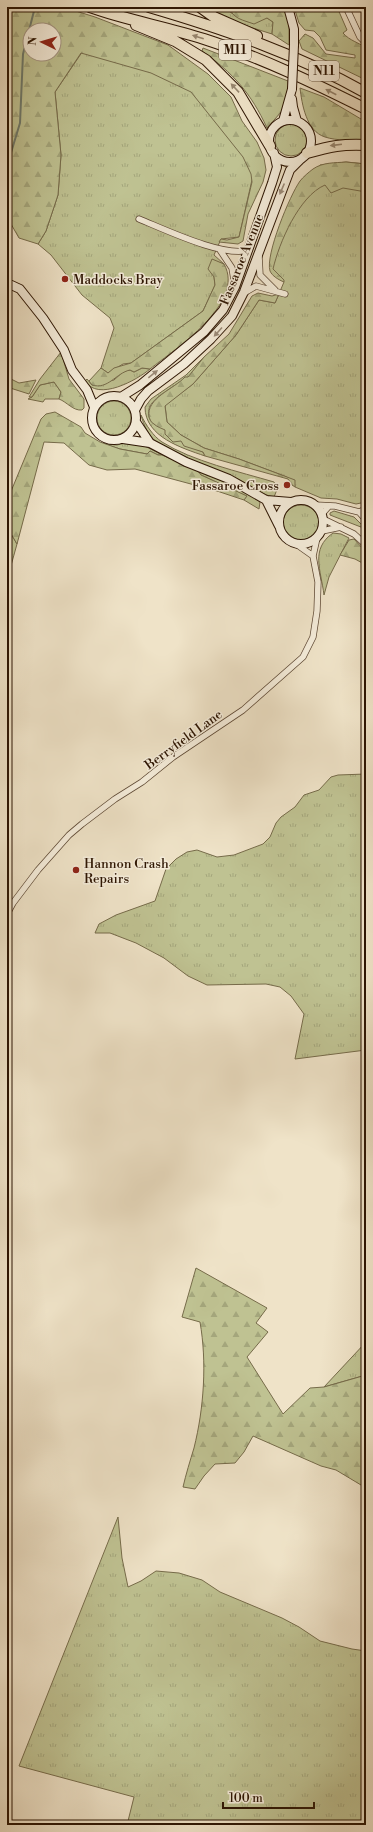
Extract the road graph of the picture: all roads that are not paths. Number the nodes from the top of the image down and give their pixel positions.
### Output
1 (149, 7) edge
2 (200, 7) edge
3 (288, 7) edge
4 (346, 7) edge
5 (94, 8) edge
6 (366, 43) edge
7 (282, 51) junction
8 (292, 89) junction
9 (366, 93) edge
10 (366, 109) edge
11 (283, 121) junction
12 (297, 121) junction
13 (366, 145) edge
14 (272, 149) junction
15 (305, 155) junction
16 (139, 219) dead end
17 (220, 250) junction
18 (248, 250) junction
19 (258, 253) junction
20 (7, 283) edge
21 (235, 287) junction
22 (275, 290) junction
23 (244, 293) junction
24 (285, 294) dead end
25 (87, 390) junction
26 (121, 397) junction
27 (104, 398) junction
28 (94, 407) junction
29 (135, 410) junction
30 (136, 422) junction
31 (123, 438) junction
32 (150, 443) junction
33 (266, 500) junction
34 (290, 502) junction
35 (315, 505) junction
36 (329, 506) junction
37 (366, 510) edge
38 (359, 512) junction
39 (323, 516) junction
40 (366, 520) edge
41 (279, 527) junction
42 (341, 527) junction
43 (319, 535) junction
44 (296, 544) junction
45 (366, 545) edge
46 (313, 556) junction
47 (7, 914) edge

1 - 7 highway, M11
2 - 7 highway, N11
3 - 8 street, bridge
4 - 6 street
10 -> 5 highway, M11
14 -> 5 highway
7 - 9 highway, N11
8 - 11 street
8 - 12 street
11 - 12 street
11 - 14 street
12 - 15 street
13 -> 15 highway
14 - 15 street
14 - 18 street, Fassaroe Avenue
15 -> 19 street, Fassaroe Avenue
16 - 17 street
17 - 18 street
17 - 21 street
18 - 21 street, Fassaroe Avenue
19 - 22 street
19 - 23 street, Fassaroe Avenue
20 - 25 street
26 -> 21 street, Fassaroe Avenue
22 - 23 street
22 - 24 street
23 -> 29 street, Fassaroe Avenue
25 - 27 street
25 - 28 street
26 - 27 street
26 - 29 street
27 - 28 street
28 - 31 street
29 - 30 street
30 - 31 street
30 - 32 street
31 - 32 street
32 - 33 street
33 - 34 street
33 - 41 street
34 - 35 street
34 - 41 street
35 - 36 street
35 - 39 street
36 - 38 street
36 - 39 street
37 - 38 street
38 - 40 street
39 - 42 street
39 - 43 street
41 - 44 street
42 - 43 street
42 - 45 street
43 - 44 street
43 - 46 street, Berryfield Lane
44 - 46 street
46 - 47 street, Berryfield Lane

